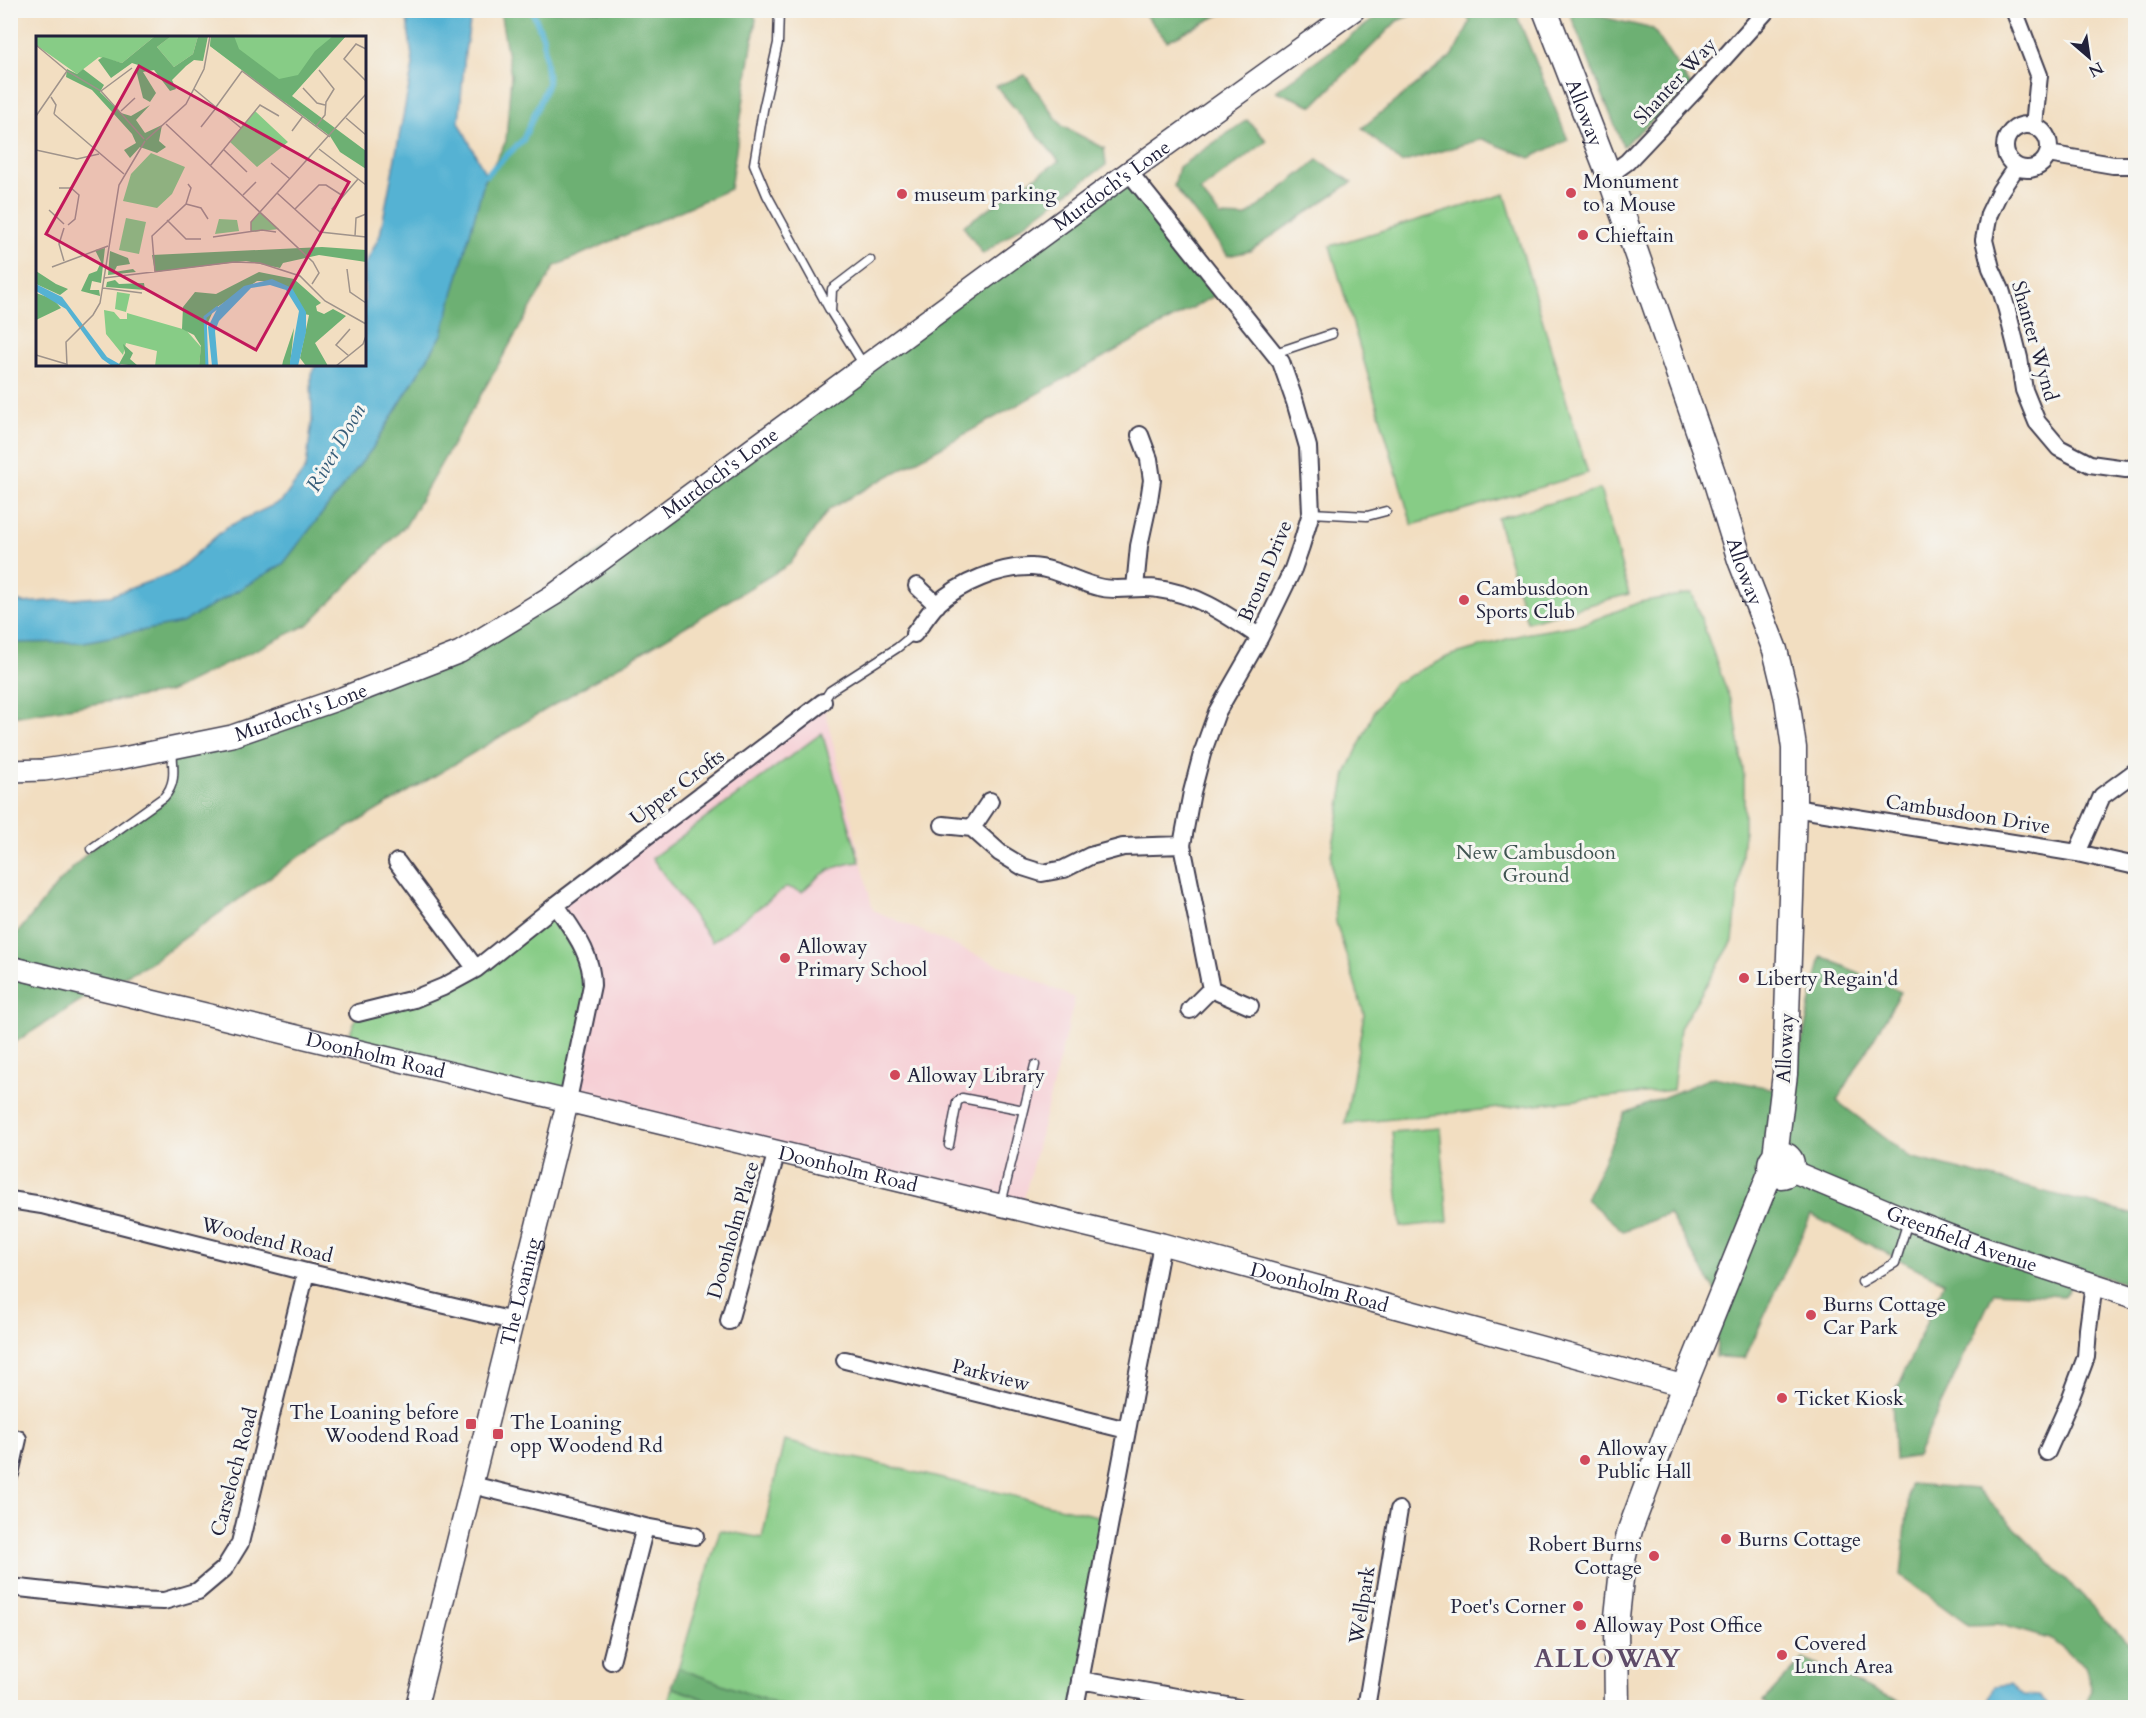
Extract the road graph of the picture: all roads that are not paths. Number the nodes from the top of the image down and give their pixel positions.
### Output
1 (779, 10) edge
2 (1354, 10) edge
3 (1545, 10) edge
4 (1767, 10) edge
5 (2014, 10) edge
6 (2034, 126) junction
7 (2048, 154) junction
8 (2136, 165) edge
9 (2016, 166) junction
10 (1129, 171) junction
11 (1609, 175) junction
12 (870, 260) dead end
13 (831, 312) junction
14 (1332, 334) dead end
15 (1275, 353) junction
16 (866, 367) junction
17 (1140, 435) dead end
18 (2136, 468) edge
19 (1386, 512) dead end
20 (1311, 513) junction
21 (918, 586) dead end
22 (1135, 588) junction
23 (937, 605) junction
24 (914, 634) joint
25 (1260, 637) junction
26 (823, 702) joint
27 (172, 749) junction
28 (10, 771) edge
29 (2136, 771) edge
30 (990, 801) dead end
31 (1794, 808) junction
32 (943, 825) dead end
33 (972, 828) junction
34 (1182, 846) junction
35 (91, 849) dead end
36 (2078, 853) junction
37 (397, 862) dead end
38 (2136, 866) edge
39 (555, 905) junction
40 (10, 967) edge
41 (476, 969) junction
42 (1211, 989) junction
43 (1250, 1006) dead end
44 (1190, 1010) dead end
45 (357, 1013) dead end
46 (1035, 1065) dead end
47 (568, 1100) junction
48 (1024, 1110) junction
49 (949, 1145) dead end
50 (777, 1151) junction
51 (1779, 1166) junction
52 (10, 1200) edge
53 (1001, 1205) junction
54 (1909, 1221) junction
55 (1162, 1244) junction
56 (306, 1272) junction
57 (1862, 1282) dead end
58 (2094, 1284) junction
59 (2136, 1298) edge
60 (513, 1321) junction
61 (729, 1321) dead end
62 (845, 1360) dead end
63 (1684, 1386) junction
64 (1127, 1430) junction
65 (10, 1437) edge
66 (2047, 1452) dead end
67 (10, 1474) edge
68 (472, 1485) junction
69 (1399, 1510) dead end
70 (645, 1527) junction
71 (695, 1536) dead end
72 (10, 1587) edge
73 (611, 1661) dead end
74 (1080, 1680) junction
75 (416, 1707) edge
76 (1075, 1707) edge
77 (1239, 1707) edge
78 (1366, 1707) edge
79 (1617, 1707) edge

1 - 13 lane
2 - 10 street, Murdoch's Lone
3 - 11 main road, Alloway
4 - 11 street, Shanter Way
5 - 6 street
6 - 7 street
6 - 9 street
7 - 8 street
7 - 9 street
9 - 18 street, Shanter Wynd
10 - 15 street, Broun Drive
10 - 16 street, Murdoch's Lone
11 - 31 main road, Alloway
12 - 13 lane
13 - 16 lane
14 - 15 lane
15 - 20 street, Broun Drive
16 - 27 street, Murdoch's Lone
17 - 22 street
19 - 20 lane
20 - 25 street, Broun Drive
21 - 23 street
22 - 23 street
22 - 25 street
23 - 24 street
24 - 26 lane
25 - 34 street, Broun Drive
26 - 39 street, Upper Crofts
27 - 28 street, Murdoch's Lone
27 - 35 lane
29 - 36 street
30 - 33 street
31 - 36 street, Cambusdoon Drive
31 - 51 main road, Alloway
32 - 33 street
33 - 34 street
34 - 42 street, Broun Drive
36 - 38 street, Cambusdoon Drive
37 - 41 street
39 - 41 street, Upper Crofts
39 - 47 street
40 - 47 street, Doonholm Road
41 - 45 street, Upper Crofts
42 - 43 street
42 - 44 street
46 - 48 lane
47 - 50 street, Doonholm Road
47 - 60 street, The Loaning
48 - 49 lane
48 - 53 lane
50 - 53 street, Doonholm Road
50 - 61 street, Doonholm Place
51 - 54 street, Greenfield Avenue
51 - 63 main road, Alloway
52 - 56 street, Woodend Road
53 - 55 street, Doonholm Road
54 - 57 lane
54 - 58 street, Greenfield Avenue
55 - 63 street, Doonholm Road
55 - 64 street
56 - 60 street, Woodend Road
56 - 72 street, Carseloch Road
58 - 59 street, Greenfield Avenue
58 - 66 street
60 - 68 street, The Loaning
62 - 64 street, Parkview
63 - 79 main road, Alloway
64 - 74 street
65 - 67 street
68 - 70 street
68 - 75 street, The Loaning
69 - 78 street, Wellpark
70 - 71 street
70 - 73 street
74 - 76 street
74 - 77 street

